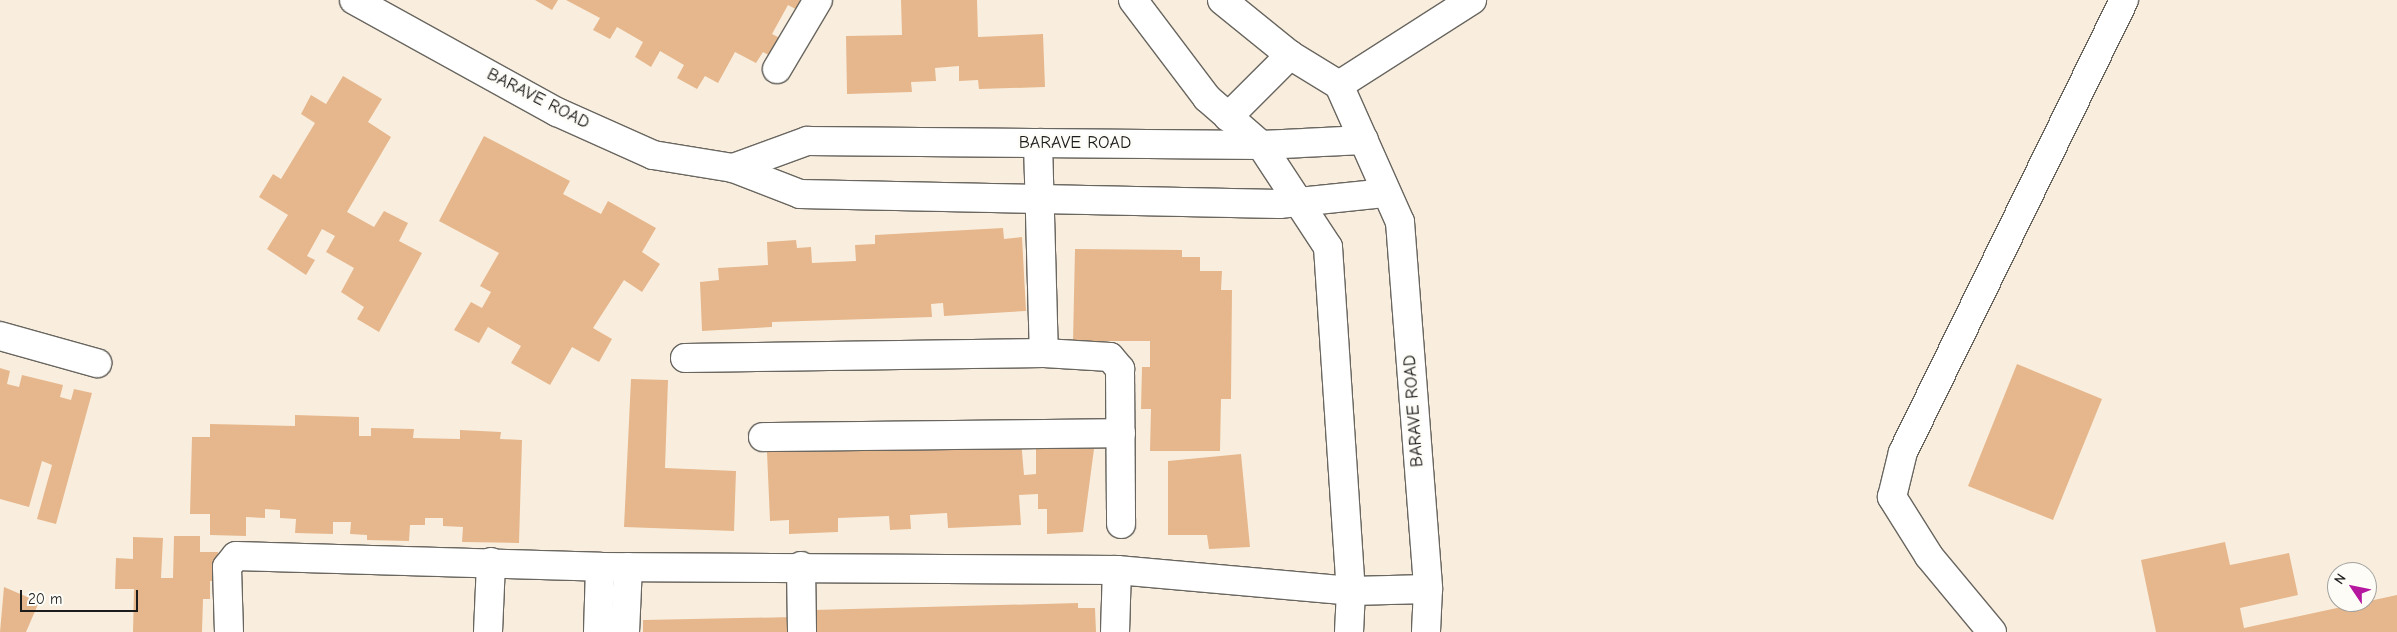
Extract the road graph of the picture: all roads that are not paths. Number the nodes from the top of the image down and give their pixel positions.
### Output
1 (354, 0) edge
2 (818, 0) edge
3 (1133, 0) edge
4 (1222, 0) edge
5 (1472, 0) edge
6 (2124, 0) edge
7 (1290, 55) junction
8 (777, 69) dead end
9 (1339, 85) junction
10 (1228, 117) junction
11 (1364, 140) junction
12 (1038, 143) junction
13 (1261, 144) junction
14 (733, 168) junction
15 (1386, 194) junction
16 (1040, 200) junction
17 (1297, 204) junction
18 (0, 336) edge
19 (1044, 353) junction
20 (685, 358) dead end
21 (97, 363) dead end
22 (1121, 433) junction
23 (763, 437) dead end
24 (1121, 524) dead end
25 (491, 562) junction
26 (801, 566) junction
27 (600, 567) junction
28 (628, 567) junction
29 (1117, 570) junction
30 (1428, 589) junction
31 (1351, 591) junction
32 (229, 632) edge
33 (488, 632) edge
34 (598, 632) edge
35 (625, 632) edge
36 (802, 632) edge
37 (1115, 632) edge
38 (1350, 632) edge
39 (1426, 632) edge
40 (1992, 632) edge

1 - 14 street, BARAVE ROAD
2 - 8 street
3 - 10 street
4 - 7 street
5 - 9 street
6 - 40 street
7 - 9 street
7 - 10 street
9 - 11 street
10 - 13 street
11 - 13 street, BARAVE ROAD
11 - 15 street, BARAVE ROAD
12 - 13 street, BARAVE ROAD
12 - 14 street, BARAVE ROAD
12 - 16 street
13 - 17 street
14 - 16 street, BARAVE ROAD
15 - 17 street, BARAVE ROAD
15 - 30 street, BARAVE ROAD
16 - 17 street, BARAVE ROAD
16 - 19 street
17 - 31 street
18 - 21 street
19 - 20 street
19 - 22 street
22 - 23 street
22 - 24 street
25 - 27 street
25 - 32 street
25 - 33 street
26 - 28 street
26 - 29 street
26 - 36 street
27 - 28 street
27 - 34 street
28 - 35 street
29 - 31 street
29 - 37 street
30 - 31 street
30 - 39 street, BARAVE ROAD
31 - 38 street

